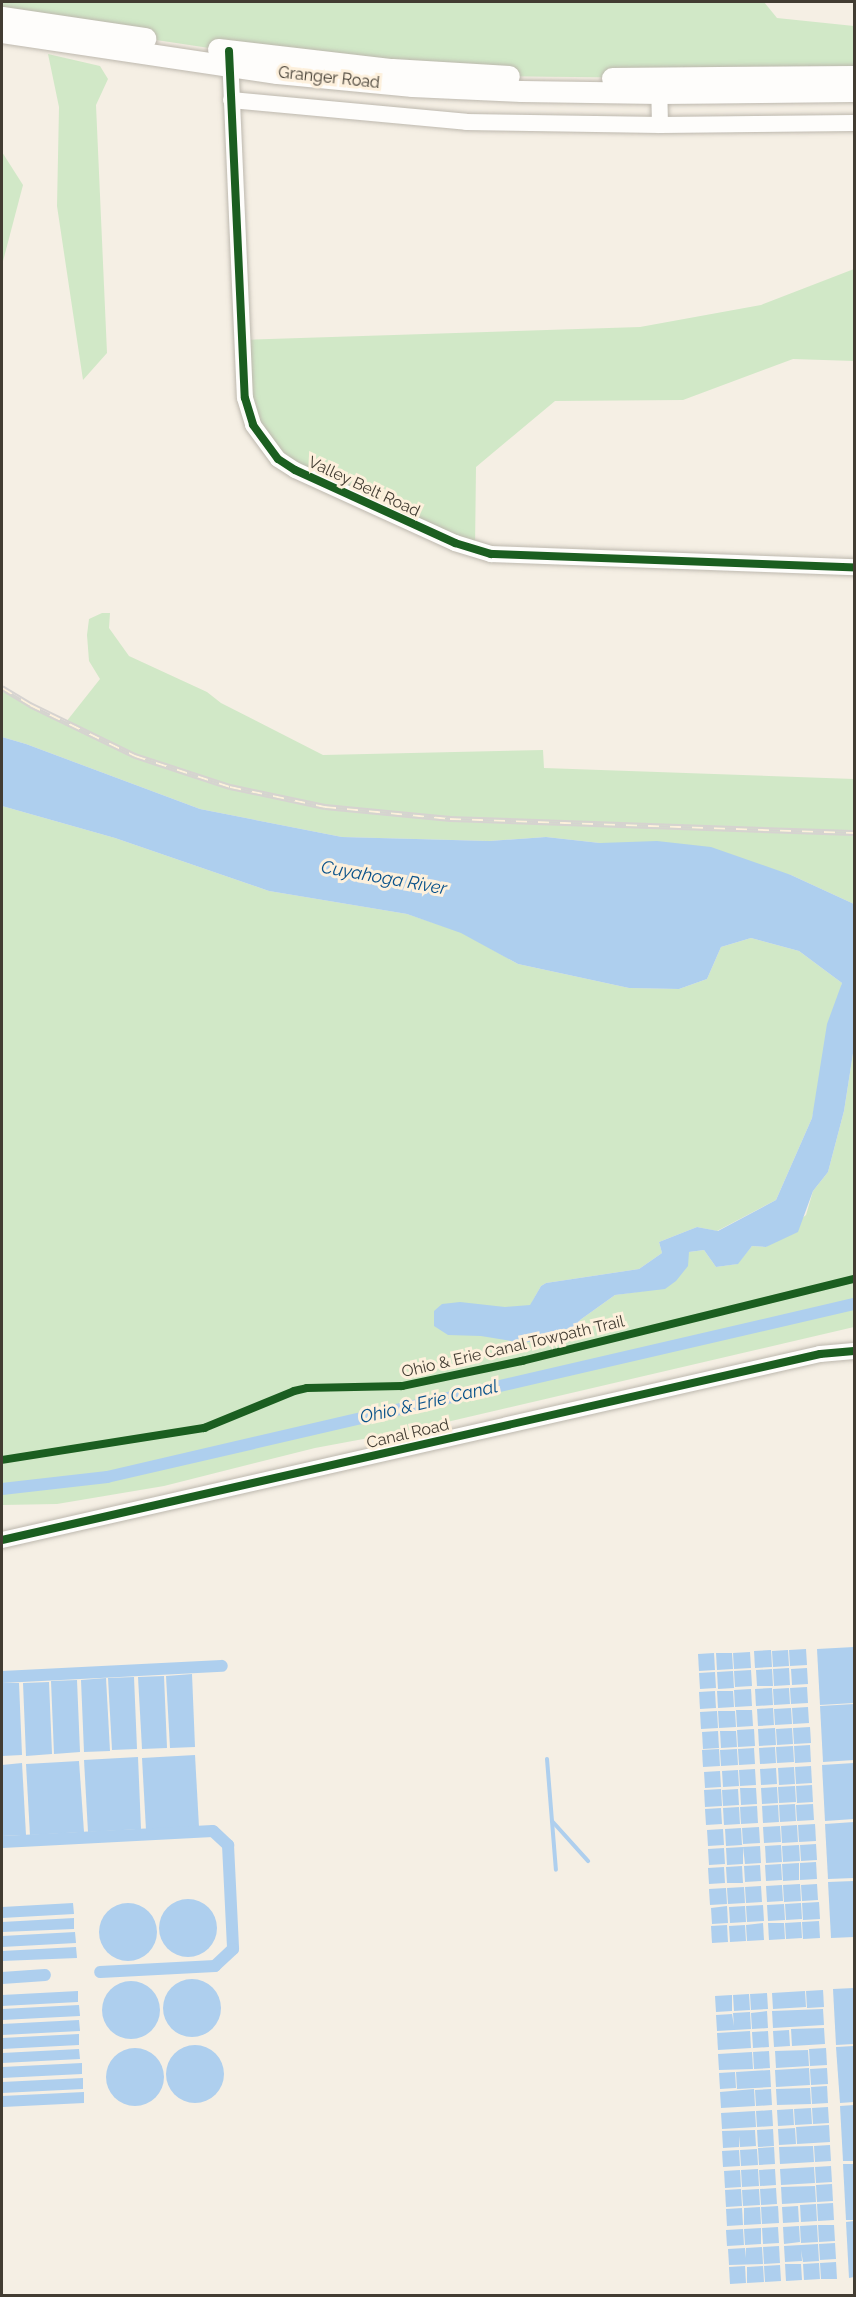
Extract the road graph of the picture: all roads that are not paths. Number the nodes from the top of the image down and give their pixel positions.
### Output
1 (2, 17) edge
2 (2, 32) edge
3 (230, 58) junction
4 (855, 76) edge
5 (659, 86) junction
6 (855, 91) edge
7 (231, 100) junction
8 (855, 123) edge
9 (660, 125) junction
10 (855, 567) edge
11 (855, 1351) edge
12 (2, 1540) edge

1 - 3 main road, Granger Road
2 - 3 main road, Granger Road
3 - 5 main road, Granger Road
3 - 7 street, Valley Belt Road
4 - 5 main road, Granger Road
5 - 6 main road, Granger Road
5 - 9 street
7 - 9 street, Granger Road
7 - 10 street, Valley Belt Road
8 - 9 street, Granger Road
11 - 12 street, Canal Road

